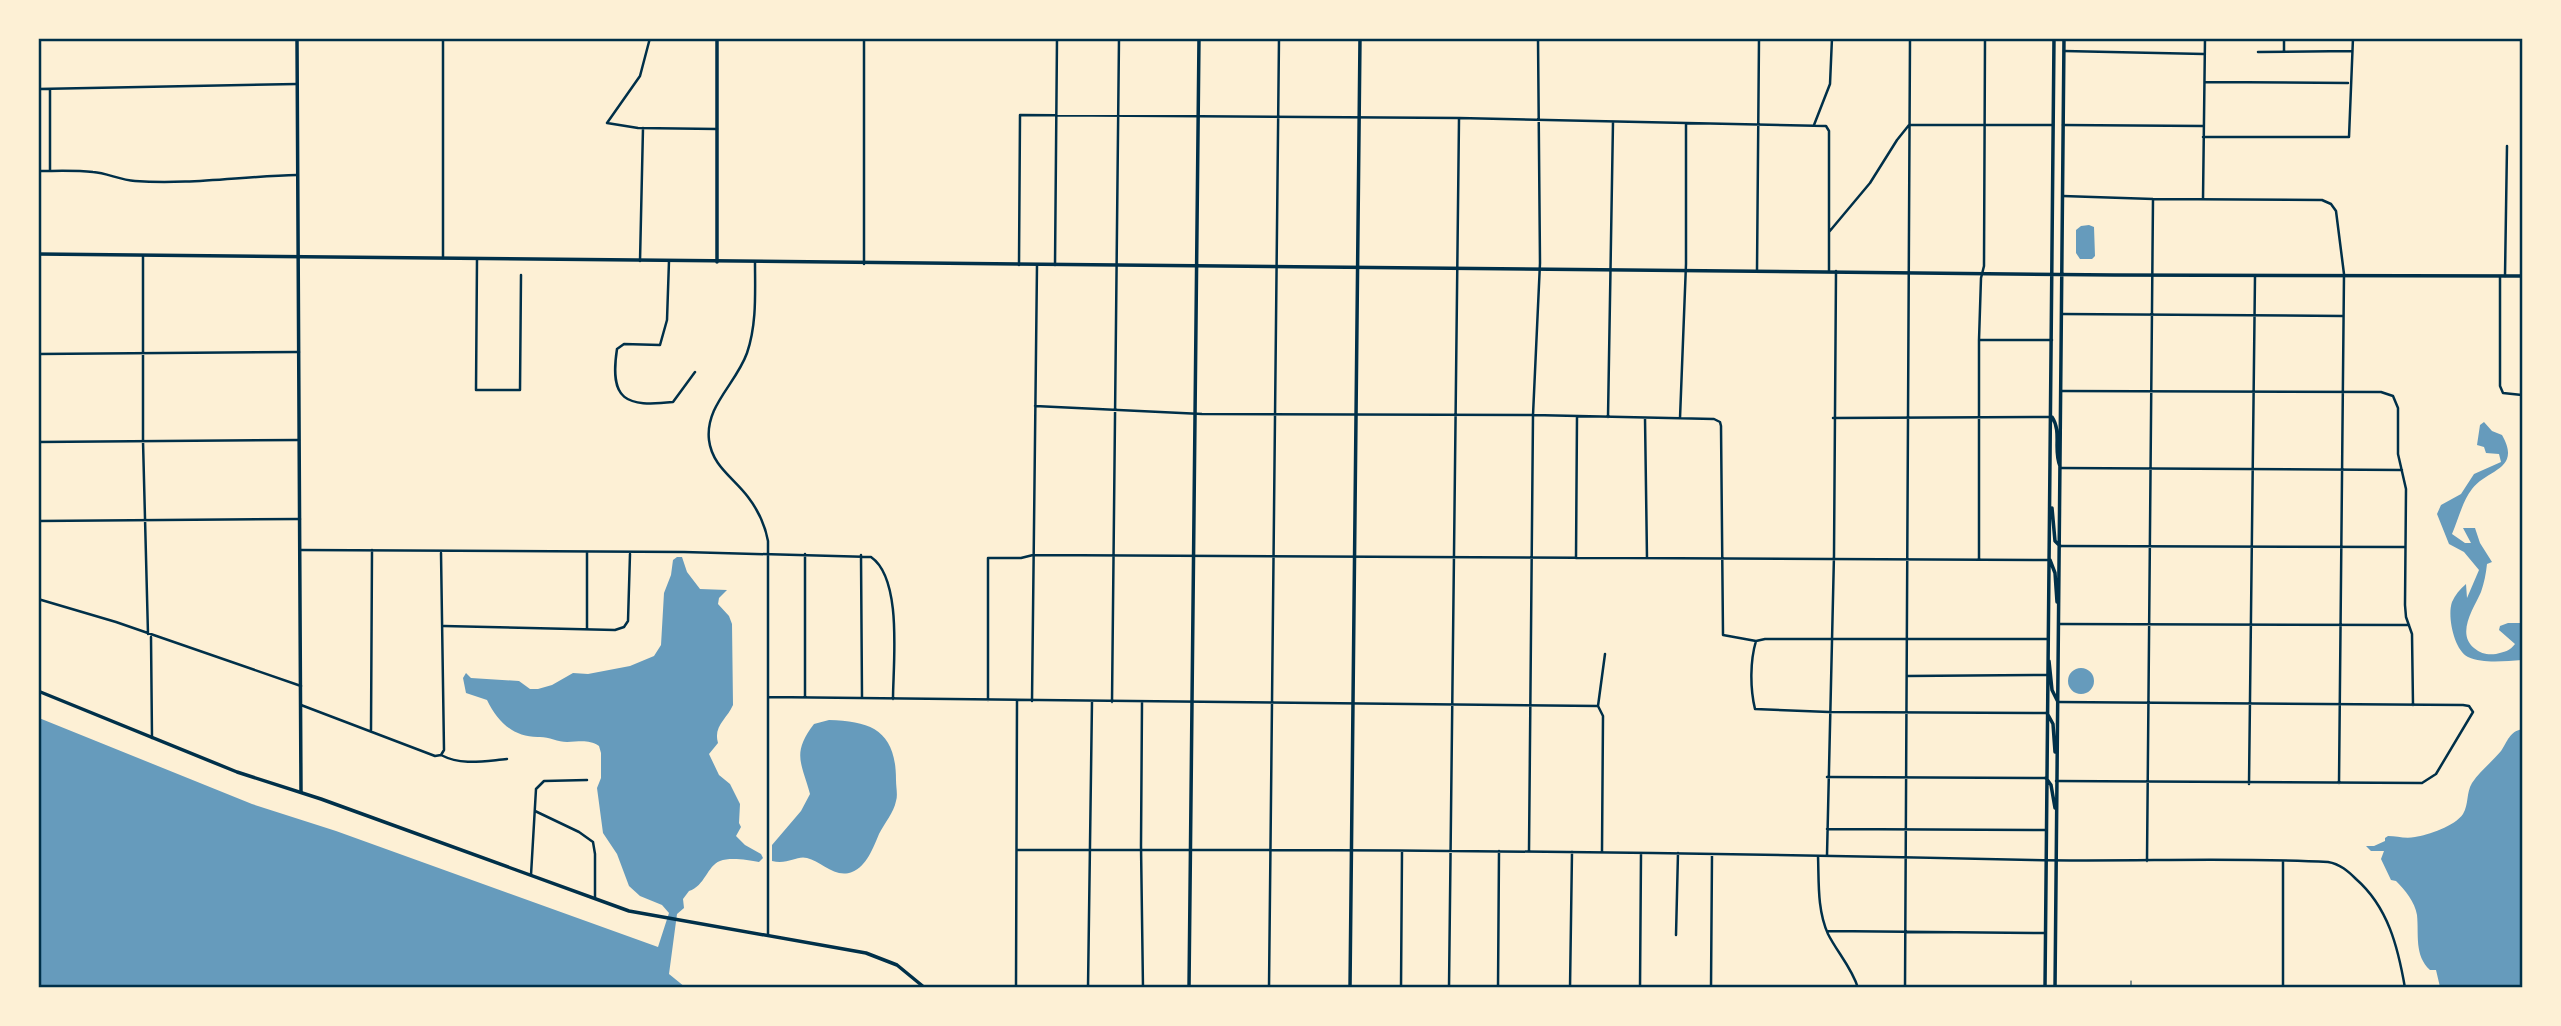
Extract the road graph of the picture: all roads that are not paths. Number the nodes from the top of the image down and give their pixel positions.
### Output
1 (297, 38) edge
2 (443, 38) edge
3 (650, 38) edge
4 (718, 38) edge
5 (864, 38) edge
6 (1057, 38) edge
7 (1119, 38) edge
8 (1199, 38) edge
9 (1279, 38) edge
10 (1360, 38) edge
11 (1538, 38) edge
12 (1759, 38) edge
13 (1832, 38) edge
14 (1910, 38) edge
15 (1986, 38) edge
16 (2054, 38) edge
17 (2064, 38) edge
18 (2205, 38) edge
19 (2284, 38) edge
20 (2353, 38) edge
21 (2064, 51) junction
22 (2284, 51) junction
23 (2353, 51) junction
24 (2258, 52) dead end
25 (2205, 54) junction
26 (2205, 82) junction
27 (2350, 83) junction
28 (297, 84) junction
29 (38, 89) edge
30 (50, 89) junction
31 (1056, 116) junction
32 (1118, 116) junction
33 (1198, 117) junction
34 (1278, 118) junction
35 (1359, 118) junction
36 (1459, 118) junction
37 (1540, 120) junction
38 (1613, 122) junction
39 (1686, 123) junction
40 (1757, 124) junction
41 (1985, 124) junction
42 (1814, 125) junction
43 (1909, 125) junction
44 (2053, 125) junction
45 (2063, 125) junction
46 (2203, 126) junction
47 (643, 128) junction
48 (718, 129) junction
49 (2203, 137) junction
50 (2507, 146) dead end
51 (38, 171) edge
52 (50, 171) junction
53 (297, 175) junction
54 (2063, 196) junction
55 (2203, 199) junction
56 (2153, 200) junction
57 (1829, 232) junction
58 (38, 254) edge
59 (144, 255) junction
60 (298, 256) junction
61 (443, 258) junction
62 (477, 258) junction
63 (640, 261) junction
64 (669, 261) junction
65 (717, 262) junction
66 (755, 262) junction
67 (864, 264) junction
68 (1019, 265) junction
69 (1037, 265) junction
70 (1055, 265) junction
71 (1116, 266) junction
72 (1196, 267) junction
73 (1276, 267) junction
74 (1358, 268) junction
75 (1458, 269) junction
76 (1540, 269) junction
77 (1610, 270) junction
78 (1686, 270) junction
79 (1757, 271) junction
80 (1829, 271) junction
81 (1836, 271) junction
82 (1909, 271) junction
83 (1983, 272) junction
84 (2052, 273) junction
85 (2063, 274) junction
86 (2344, 274) junction
87 (521, 275) dead end
88 (2153, 275) junction
89 (2256, 275) junction
90 (2502, 276) junction
91 (2522, 276) edge
92 (2062, 313) junction
93 (2153, 314) junction
94 (2254, 315) junction
95 (2343, 317) junction
96 (1979, 340) junction
97 (2052, 340) junction
98 (299, 352) junction
99 (144, 353) junction
100 (38, 354) edge
101 (695, 372) dead end
102 (2062, 391) junction
103 (2152, 392) junction
104 (2253, 392) junction
105 (2342, 393) junction
106 (2522, 395) edge
107 (1035, 405) junction
108 (1114, 410) junction
109 (1274, 413) junction
110 (1195, 414) junction
111 (1356, 415) junction
112 (1533, 415) junction
113 (1455, 416) junction
114 (1577, 416) junction
115 (1608, 417) junction
116 (1646, 417) junction
117 (2052, 417) junction
118 (1680, 418) junction
119 (1833, 418) junction
120 (1980, 418) junction
121 (1908, 419) junction
122 (299, 440) junction
123 (143, 441) junction
124 (38, 442) edge
125 (2061, 468) junction
126 (2151, 468) junction
127 (2252, 468) junction
128 (2341, 470) junction
129 (2402, 470) junction
130 (2051, 499) junction
131 (300, 519) junction
132 (146, 520) junction
133 (38, 521) edge
134 (2150, 545) junction
135 (2060, 546) junction
136 (2252, 547) junction
137 (2340, 547) junction
138 (2405, 547) junction
139 (300, 550) junction
140 (372, 550) junction
141 (441, 551) junction
142 (587, 552) junction
143 (630, 552) junction
144 (769, 554) junction
145 (805, 554) junction
146 (861, 555) junction
147 (1033, 555) junction
148 (1112, 555) junction
149 (1193, 555) junction
150 (1272, 556) junction
151 (1355, 556) junction
152 (1453, 557) junction
153 (1530, 558) junction
154 (1576, 558) junction
155 (1647, 558) junction
156 (1722, 558) junction
157 (1834, 559) junction
158 (1908, 559) junction
159 (1979, 559) junction
160 (2050, 560) junction
161 (38, 599) edge
162 (2059, 608) junction
163 (2059, 624) junction
164 (2149, 625) junction
165 (2252, 625) junction
166 (2340, 625) junction
167 (2409, 625) junction
168 (443, 626) junction
169 (587, 628) junction
170 (150, 635) junction
171 (1832, 639) junction
172 (1907, 639) junction
173 (2048, 639) junction
174 (1756, 641) junction
175 (1605, 654) dead end
176 (2048, 656) junction
177 (2048, 675) junction
178 (1907, 676) junction
179 (301, 687) junction
180 (38, 691) edge
181 (769, 697) junction
182 (805, 697) junction
183 (862, 698) junction
184 (892, 699) junction
185 (988, 700) junction
186 (1017, 701) junction
187 (1032, 701) junction
188 (1091, 701) junction
189 (1112, 702) junction
190 (1142, 702) junction
191 (1192, 702) junction
192 (1272, 702) junction
193 (2057, 702) junction
194 (1353, 703) junction
195 (2148, 704) junction
196 (2339, 704) junction
197 (301, 705) junction
198 (1452, 705) junction
199 (1529, 705) junction
200 (2251, 705) junction
201 (2413, 705) junction
202 (1598, 706) junction
203 (1829, 712) junction
204 (1907, 713) junction
205 (2047, 713) junction
206 (372, 731) junction
207 (152, 738) junction
208 (441, 755) junction
209 (2057, 758) junction
210 (507, 759) dead end
211 (1828, 777) junction
212 (1907, 777) junction
213 (2046, 778) junction
214 (587, 780) dead end
215 (2056, 781) junction
216 (2148, 783) junction
217 (2249, 783) junction
218 (2339, 783) junction
219 (301, 792) junction
220 (2056, 810) junction
221 (534, 811) junction
222 (1827, 829) junction
223 (1907, 829) junction
224 (2046, 830) junction
225 (1142, 849) junction
226 (1191, 849) junction
227 (1271, 849) junction
228 (1017, 850) junction
229 (1090, 850) junction
230 (1352, 850) junction
231 (1402, 850) junction
232 (1450, 851) junction
233 (1499, 851) junction
234 (1529, 851) junction
235 (1572, 852) junction
236 (1602, 852) junction
237 (1641, 853) junction
238 (1678, 853) junction
239 (1712, 854) junction
240 (1818, 855) junction
241 (1826, 855) junction
242 (1907, 856) junction
243 (2046, 860) junction
244 (2056, 860) junction
245 (2147, 861) junction
246 (2283, 862) junction
247 (531, 875) junction
248 (595, 898) junction
249 (1827, 931) junction
250 (1906, 931) junction
251 (2045, 933) junction
252 (768, 935) junction
253 (1676, 935) dead end
254 (2131, 981) dead end
255 (925, 988) edge
256 (1016, 988) edge
257 (1088, 988) edge
258 (1143, 988) edge
259 (1189, 988) edge
260 (1269, 988) edge
261 (1350, 988) edge
262 (1401, 988) edge
263 (1449, 988) edge
264 (1498, 988) edge
265 (1570, 988) edge
266 (1640, 988) edge
267 (1711, 988) edge
268 (1857, 988) edge
269 (1905, 988) edge
270 (2045, 988) edge
271 (2055, 988) edge
272 (2131, 988) edge
273 (2283, 988) edge
274 (2405, 988) edge

1 - 28 main road
2 - 61 street
3 - 47 street
4 - 48 main road
5 - 67 street
6 - 31 street
7 - 32 street
8 - 33 main road
9 - 34 street
10 - 35 main road
11 - 37 street
12 - 40 street
13 - 42 street
14 - 43 street
15 - 41 street
16 - 44 main road
17 - 21 main road
18 - 25 street
19 - 22 street
20 - 23 street
21 - 25 street
21 - 45 main road
22 - 23 street
22 - 24 street
23 - 27 street
25 - 26 street
26 - 27 street
26 - 46 street
27 - 49 street
28 - 30 street
28 - 53 main road
29 - 30 street
30 - 52 street
31 - 32 street
31 - 68 street
31 - 70 street
32 - 33 street
32 - 71 street
33 - 34 street
33 - 72 main road
34 - 35 street
34 - 73 street
35 - 36 street
35 - 74 main road
36 - 37 street
36 - 75 street
37 - 38 street
37 - 76 street
38 - 39 street
38 - 77 street
39 - 40 street
39 - 78 street
40 - 42 street
40 - 79 street
41 - 43 street
41 - 44 street
41 - 83 street
42 - 57 street
43 - 57 street
43 - 82 street
44 - 84 main road
45 - 46 street
45 - 54 main road
46 - 49 street
47 - 48 street
47 - 63 street
48 - 65 main road
49 - 55 street
50 - 90 street
51 - 52 street
52 - 53 street
53 - 60 main road
54 - 56 street
54 - 85 main road
55 - 56 street
55 - 86 street
56 - 88 street
57 - 80 street
58 - 59 main road
59 - 60 main road
59 - 99 street
60 - 61 main road
60 - 98 main road
61 - 62 main road
62 - 63 main road
62 - 87 street
63 - 64 main road
64 - 65 main road
64 - 101 street
65 - 66 main road
66 - 67 main road
66 - 144 street
67 - 68 main road
68 - 69 main road
69 - 70 main road
69 - 107 street
70 - 71 main road
71 - 72 main road
71 - 108 street
72 - 73 main road
72 - 110 main road
73 - 74 main road
73 - 109 street
74 - 75 main road
74 - 111 main road
75 - 76 main road
75 - 113 street
76 - 77 main road
76 - 112 street
77 - 78 main road
77 - 115 street
78 - 79 main road
78 - 118 street
79 - 80 main road
80 - 81 main road
81 - 82 main road
81 - 119 street
82 - 83 main road
82 - 121 street
83 - 84 main road
83 - 96 street
84 - 85 main road
84 - 97 main road
85 - 88 main road
85 - 92 main road
86 - 89 main road
86 - 90 main road
86 - 95 street
88 - 89 main road
88 - 93 street
89 - 94 street
90 - 91 main road
90 - 106 street
92 - 93 street
92 - 102 main road
93 - 94 street
93 - 103 street
94 - 95 street
94 - 104 street
95 - 105 street
96 - 97 street
96 - 120 street
97 - 117 main road
98 - 99 street
98 - 122 main road
99 - 100 street
99 - 123 street
102 - 103 street
102 - 125 main road
103 - 104 street
103 - 126 street
104 - 105 street
104 - 127 street
105 - 128 street
105 - 129 street
107 - 108 street
107 - 147 street
108 - 110 street
108 - 148 street
109 - 110 street
109 - 111 street
109 - 150 street
110 - 149 main road
111 - 113 street
111 - 151 main road
112 - 113 street
112 - 114 street
112 - 153 street
113 - 152 street
114 - 115 street
114 - 154 street
115 - 116 street
116 - 118 street
116 - 155 street
117 - 120 street
117 - 125 main road
117 - 130 main road
118 - 156 street
119 - 121 street
119 - 157 street
120 - 121 street
120 - 159 street
121 - 158 street
122 - 123 street
122 - 131 main road
123 - 124 street
123 - 132 street
125 - 126 street
125 - 135 main road
126 - 127 street
126 - 134 street
127 - 128 street
127 - 136 street
128 - 129 street
128 - 137 street
129 - 138 street
130 - 135 main road
130 - 160 main road
131 - 132 street
131 - 139 main road
132 - 133 street
132 - 170 street
134 - 135 street
134 - 136 street
134 - 164 street
135 - 162 main road
136 - 137 street
136 - 165 street
137 - 138 street
137 - 166 street
138 - 167 street
139 - 140 street
139 - 179 main road
140 - 141 street
140 - 206 street
141 - 142 street
141 - 168 street
142 - 143 street
142 - 169 street
143 - 144 street
143 - 169 street
144 - 145 street
144 - 181 street
145 - 146 street
145 - 182 street
146 - 183 street
146 - 184 street
147 - 148 street
147 - 185 street
147 - 187 street
148 - 149 street
148 - 189 street
149 - 150 street
149 - 191 main road
150 - 151 street
150 - 192 street
151 - 152 street
151 - 194 main road
152 - 153 street
152 - 198 street
153 - 154 street
153 - 199 street
154 - 155 street
155 - 156 street
156 - 157 street
156 - 174 street
157 - 158 street
157 - 171 street
158 - 159 street
158 - 172 street
159 - 160 street
160 - 162 main road
160 - 173 main road
161 - 170 street
162 - 163 main road
163 - 164 street
163 - 193 main road
164 - 165 street
164 - 195 street
165 - 166 street
165 - 200 street
166 - 167 street
166 - 196 street
167 - 201 street
168 - 169 street
168 - 208 street
170 - 179 street
170 - 207 street
171 - 172 street
171 - 174 street
171 - 203 street
172 - 173 street
172 - 178 street
173 - 176 main road
174 - 203 street
175 - 202 street
176 - 177 main road
176 - 193 main road
177 - 178 street
177 - 205 main road
178 - 204 street
179 - 197 main road
180 - 207 main road
181 - 182 street
181 - 252 street
182 - 183 street
183 - 184 street
184 - 185 street
185 - 186 street
186 - 187 street
186 - 228 street
187 - 188 street
188 - 189 street
188 - 229 street
189 - 190 street
190 - 191 street
190 - 225 street
191 - 192 street
191 - 226 main road
192 - 194 street
192 - 227 street
193 - 195 street
193 - 209 main road
194 - 198 street
194 - 230 main road
195 - 200 street
195 - 216 street
196 - 200 street
196 - 201 street
196 - 218 street
197 - 206 street
197 - 219 main road
198 - 199 street
198 - 232 street
199 - 202 street
199 - 234 street
200 - 217 street
201 - 218 street
202 - 236 street
203 - 204 street
203 - 211 street
204 - 205 street
204 - 212 street
205 - 209 main road
205 - 213 main road
206 - 208 street
207 - 219 main road
208 - 210 street
209 - 215 main road
211 - 212 street
211 - 222 street
212 - 213 street
212 - 223 street
213 - 220 main road
213 - 224 main road
214 - 221 street
215 - 216 street
215 - 220 main road
216 - 217 street
216 - 245 street
217 - 218 street
219 - 247 main road
220 - 244 main road
221 - 247 street
221 - 248 street
222 - 223 street
222 - 241 street
223 - 224 street
223 - 242 street
224 - 243 main road
225 - 226 street
225 - 229 street
225 - 258 street
226 - 227 street
226 - 259 main road
227 - 230 street
227 - 260 street
228 - 229 street
228 - 256 street
229 - 257 street
230 - 231 street
230 - 261 main road
231 - 232 street
231 - 262 street
232 - 233 street
232 - 263 street
233 - 234 street
233 - 264 street
234 - 235 street
235 - 236 street
235 - 265 street
236 - 237 street
237 - 238 street
237 - 266 street
238 - 239 street
238 - 253 street
239 - 240 street
239 - 267 street
240 - 241 street
240 - 249 street
241 - 242 street
242 - 243 street
242 - 250 street
243 - 244 street
243 - 251 main road
244 - 245 street
244 - 271 main road
245 - 246 street
246 - 273 street
246 - 274 street
247 - 248 main road
248 - 252 main road
249 - 250 street
249 - 268 street
250 - 251 street
250 - 269 street
251 - 270 main road
252 - 255 main road
254 - 272 lane

